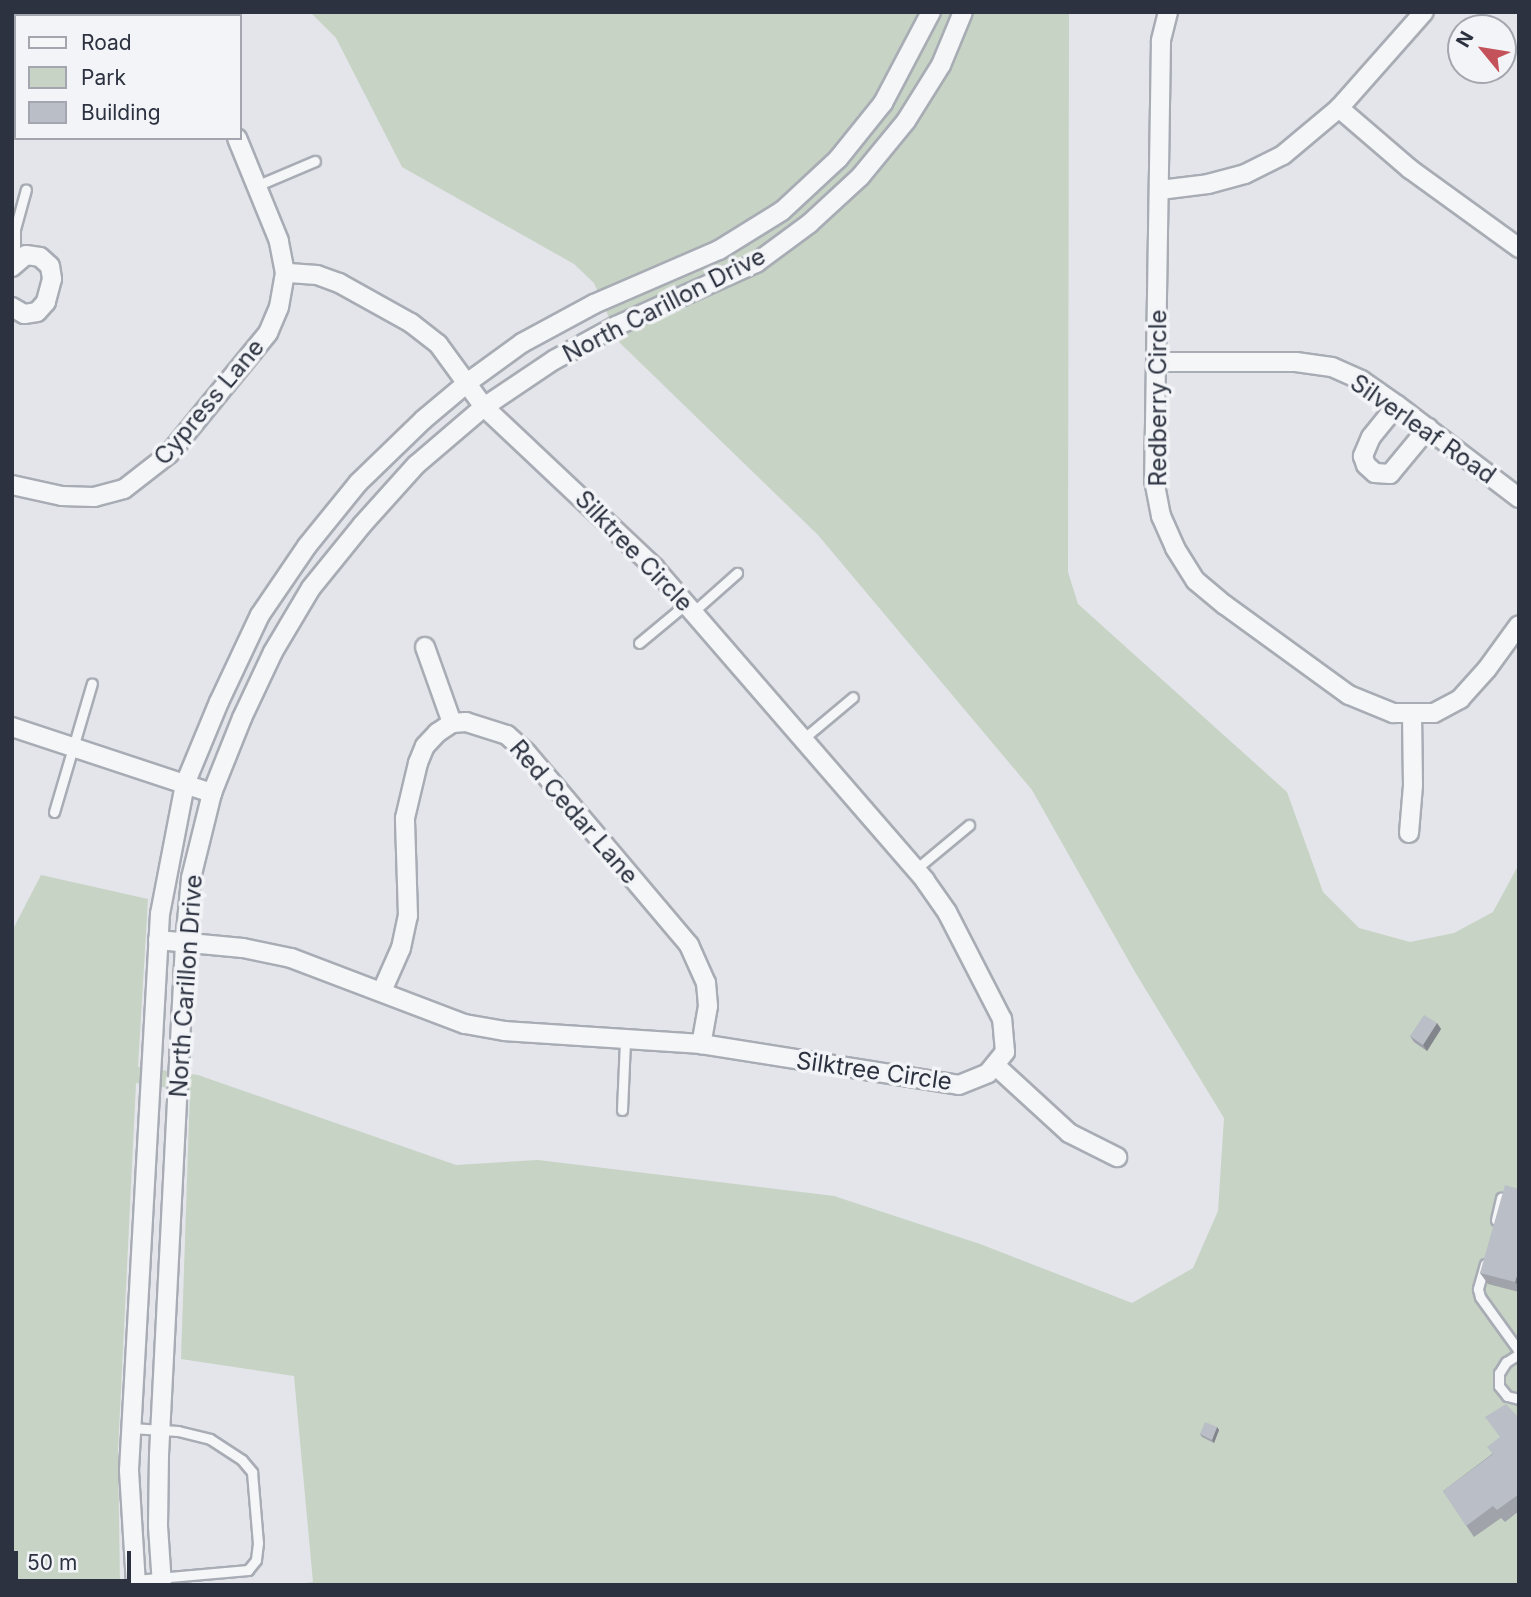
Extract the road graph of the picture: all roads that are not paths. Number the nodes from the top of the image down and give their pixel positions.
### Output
1 (931, 12) edge
2 (963, 12) edge
3 (1168, 12) edge
4 (1424, 12) edge
5 (1339, 108) junction
6 (238, 140) edge
7 (315, 161) dead end
8 (256, 186) junction
9 (26, 189) dead end
10 (1160, 190) junction
11 (1519, 248) edge
12 (16, 263) edge
13 (285, 273) junction
14 (14, 312) edge
15 (1157, 362) junction
16 (467, 383) junction
17 (1397, 405) junction
18 (484, 407) junction
19 (1427, 428) junction
20 (12, 485) edge
21 (1519, 498) edge
22 (737, 573) dead end
23 (690, 608) junction
24 (1519, 625) edge
25 (639, 643) dead end
26 (425, 647) dead end
27 (92, 683) dead end
28 (853, 697) dead end
29 (1412, 715) junction
30 (452, 723) junction
31 (12, 727) edge
32 (803, 739) junction
33 (71, 748) junction
34 (185, 784) junction
35 (212, 793) junction
36 (54, 812) dead end
37 (969, 825) dead end
38 (1409, 833) dead end
39 (916, 869) junction
40 (158, 940) junction
41 (185, 943) junction
42 (382, 991) junction
43 (625, 1040) junction
44 (701, 1044) junction
45 (996, 1066) junction
46 (622, 1110) dead end
47 (1117, 1157) dead end
48 (1501, 1198) edge
49 (1492, 1237) edge
50 (1488, 1250) edge
51 (1519, 1352) edge
52 (1519, 1399) edge
53 (131, 1427) junction
54 (161, 1429) junction
55 (135, 1582) edge
56 (162, 1582) edge

1 - 16 street, North Carillon Drive
2 - 18 street, North Carillon Drive
3 - 10 street, Redberry Circle
4 - 5 street
5 - 10 street
5 - 11 street
6 - 8 street
7 - 8 lane
8 - 13 street
9 - 12 lane
10 - 15 street, Redberry Circle
12 - 14 street
13 - 16 street, Silktree Circle
13 - 20 street, Cypress Lane
15 - 17 street, Silverleaf Road
15 - 29 street, Redberry Circle
16 - 18 street, Silktree Circle
16 - 34 street, North Carillon Drive
17 - 19 street, Silverleaf Road
17 - 19 street
18 - 23 street, Silktree Circle
18 - 35 street, North Carillon Drive
19 - 21 street, Silverleaf Road
22 - 23 lane
23 - 25 lane
23 - 32 street, Silktree Circle
24 - 29 street, Redberry Circle
26 - 30 street
27 - 33 lane
28 - 32 lane
29 - 38 street
30 - 42 street
30 - 44 street, Red Cedar Lane
31 - 33 street
32 - 39 street, Silktree Circle
33 - 34 street
33 - 36 lane
34 - 35 street
34 - 40 street, North Carillon Drive
35 - 41 street, North Carillon Drive
37 - 39 lane
39 - 45 street, Silktree Circle
40 - 41 street, Silktree Circle
40 - 53 street, North Carillon Drive
41 - 42 street, Silktree Circle
41 - 54 street, North Carillon Drive
42 - 43 street, Silktree Circle
43 - 44 street, Silktree Circle
43 - 46 lane
44 - 45 street, Silktree Circle
45 - 47 street
48 - 49 lane
50 - 51 lane
51 - 52 lane
53 - 54 lane
53 - 55 street, North Carillon Drive
54 - 56 street, North Carillon Drive
54 - 56 lane
55 - 56 lane

